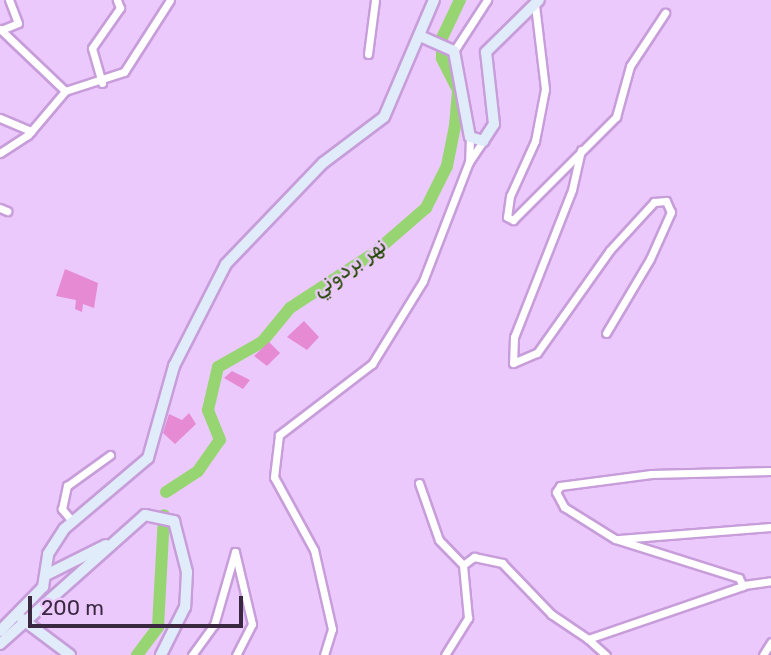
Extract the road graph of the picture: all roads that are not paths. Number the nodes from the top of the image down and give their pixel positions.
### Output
1 (9, 0) edge
2 (117, 0) edge
3 (170, 0) edge
4 (375, 0) edge
5 (434, 0) edge
6 (486, 0) edge
7 (537, 3) edge
8 (665, 13) dead end
9 (0, 29) edge
10 (420, 36) junction
11 (450, 49) junction
12 (368, 54) dead end
13 (102, 83) junction
14 (65, 91) junction
15 (0, 118) edge
16 (31, 131) junction
17 (470, 136) junction
18 (483, 141) junction
19 (581, 150) junction
20 (0, 153) edge
21 (469, 162) junction
22 (606, 333) dead end
23 (110, 455) dead end
24 (771, 471) edge
25 (419, 483) dead end
26 (72, 521) junction
27 (771, 527) edge
28 (615, 540) junction
29 (110, 544) junction
30 (463, 565) junction
31 (46, 575) junction
32 (771, 581) edge
33 (744, 585) junction
34 (22, 619) junction
35 (0, 631) edge
36 (588, 639) junction
37 (771, 642) edge
38 (0, 644) edge
39 (446, 654) edge
40 (70, 655) edge
41 (161, 655) edge
42 (192, 655) edge
43 (236, 655) edge
44 (324, 655) edge
45 (606, 655) edge
46 (763, 655) edge

1 - 9 street
2 - 13 street
3 - 13 street
4 - 12 street
5 - 10 street
6 - 11 street
7 - 18 street
7 - 19 street
8 - 19 street
9 - 14 street
10 - 11 street
10 - 26 street
11 - 17 street
13 - 14 street
14 - 16 street
15 - 16 street
16 - 20 street
17 - 18 street
17 - 21 street
18 - 21 street
19 - 22 street
21 - 44 street
23 - 26 street
24 - 28 street
25 - 30 street
26 - 31 street
27 - 28 street
28 - 33 street
29 - 31 street
29 - 34 street
29 - 41 street
30 - 36 street
30 - 39 street
31 - 34 street
32 - 33 street
33 - 36 street
34 - 35 street
34 - 38 street
34 - 40 street
36 - 45 street
37 - 46 street
42 - 43 street

